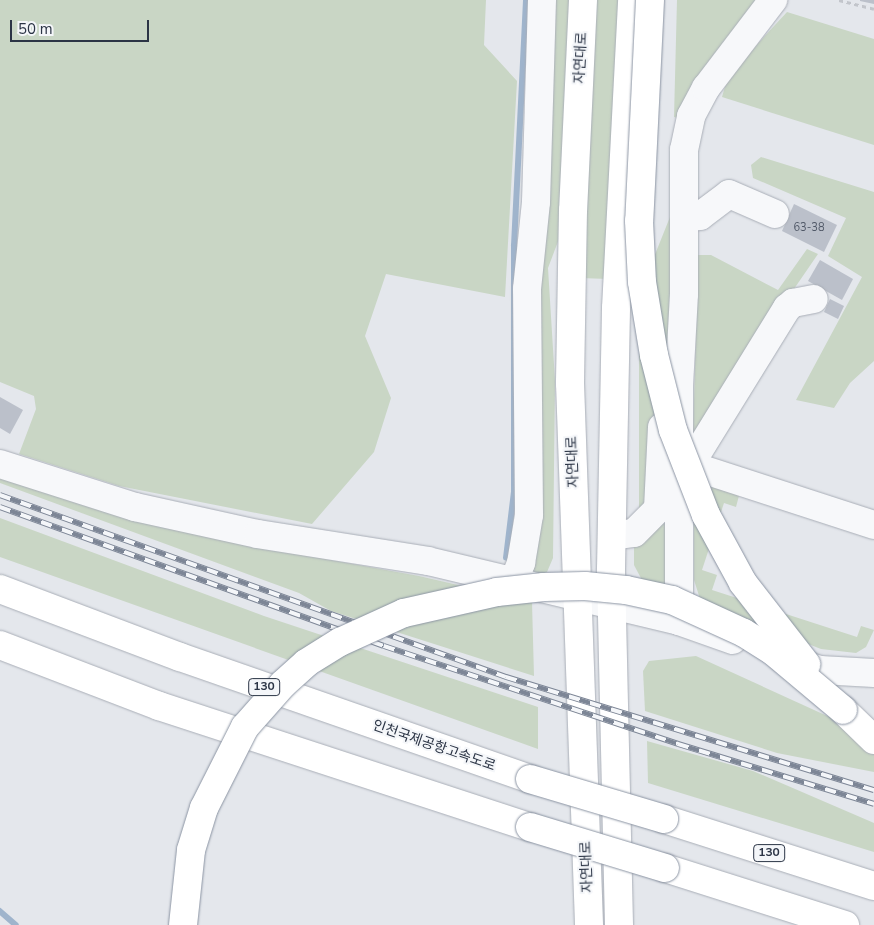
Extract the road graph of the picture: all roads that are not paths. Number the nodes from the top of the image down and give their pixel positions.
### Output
1 (542, 0) edge
2 (583, 0) edge
3 (632, 0) edge
4 (650, 0) edge
5 (773, 0) edge
6 (775, 214) dead end
7 (685, 217) junction
8 (814, 299) dead end
9 (679, 386) junction
10 (685, 463) junction
11 (0, 464) edge
12 (874, 525) edge
13 (612, 536) junction
14 (513, 584) junction
15 (0, 589) edge
16 (578, 598) junction
17 (611, 605) junction
18 (679, 621) junction
19 (0, 644) edge
20 (874, 673) edge
21 (843, 710) junction
22 (874, 740) edge
23 (874, 886) edge
24 (183, 925) edge
25 (589, 925) edge
26 (619, 925) edge
27 (845, 925) edge

1 - 14 street
2 - 16 main road, 자연대로
3 - 13 main road
4 - 21 main road, bridge
5 - 7 street
6 - 7 street
7 - 9 street
8 - 10 street
9 - 10 street
9 - 13 street
10 - 12 street
10 - 18 street
11 - 14 street
13 - 17 main road
14 - 16 street
15 - 23 main road, 인천국제공항고속도로 / 130, bridge
16 - 17 street
16 - 25 main road, 자연대로
17 - 18 street
17 - 26 main road
18 - 20 street
19 - 27 main road, bridge
21 - 22 main road
21 - 24 main road, bridge

